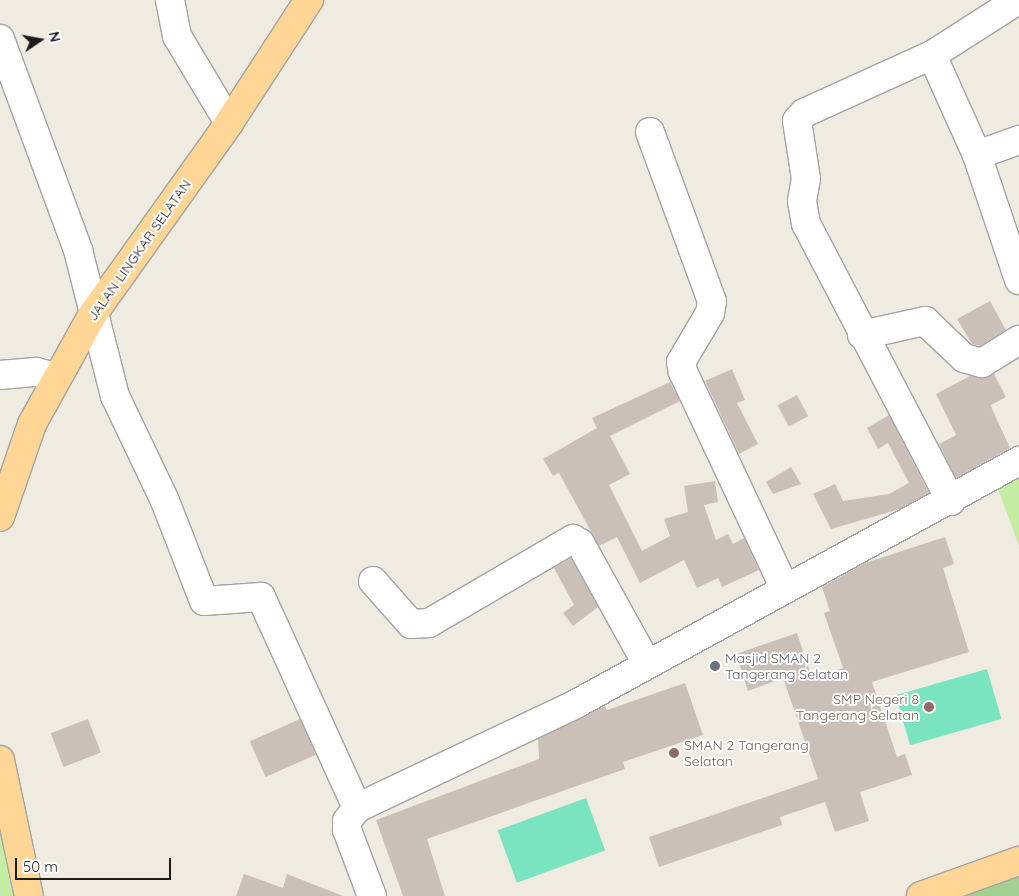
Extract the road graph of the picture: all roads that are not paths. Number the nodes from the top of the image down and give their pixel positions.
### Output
1 (170, 0) edge
2 (308, 0) edge
3 (1018, 0) edge
4 (0, 39) edge
5 (932, 55) junction
6 (10, 99) edge
7 (229, 123) junction
8 (650, 132) dead end
9 (1019, 140) edge
10 (977, 155) junction
11 (1019, 280) edge
12 (93, 314) junction
13 (862, 336) junction
14 (1019, 340) edge
15 (0, 375) edge
16 (56, 377) junction
17 (1019, 461) edge
18 (951, 501) junction
19 (0, 517) edge
20 (373, 581) dead end
21 (784, 587) junction
22 (647, 664) junction
23 (0, 760) edge
24 (357, 808) junction
25 (1019, 861) edge
26 (29, 896) edge
27 (372, 896) edge
28 (921, 896) edge

1 - 7 street
2 - 7 main road, JALAN LINGKAR SELATAN
3 - 5 street
4 - 6 street
5 - 10 street
5 - 13 street
6 - 12 street
7 - 12 main road, JALAN LINGKAR SELATAN
8 - 21 street
9 - 10 street
10 - 11 street
12 - 16 main road, JALAN LINGKAR SELATAN
12 - 24 street
13 - 14 street
13 - 18 street
15 - 16 street
16 - 19 main road, JALAN LINGKAR SELATAN
17 - 18 street
18 - 21 street
20 - 22 street
21 - 22 street
22 - 24 street
23 - 26 main road
24 - 27 street
25 - 28 main road

